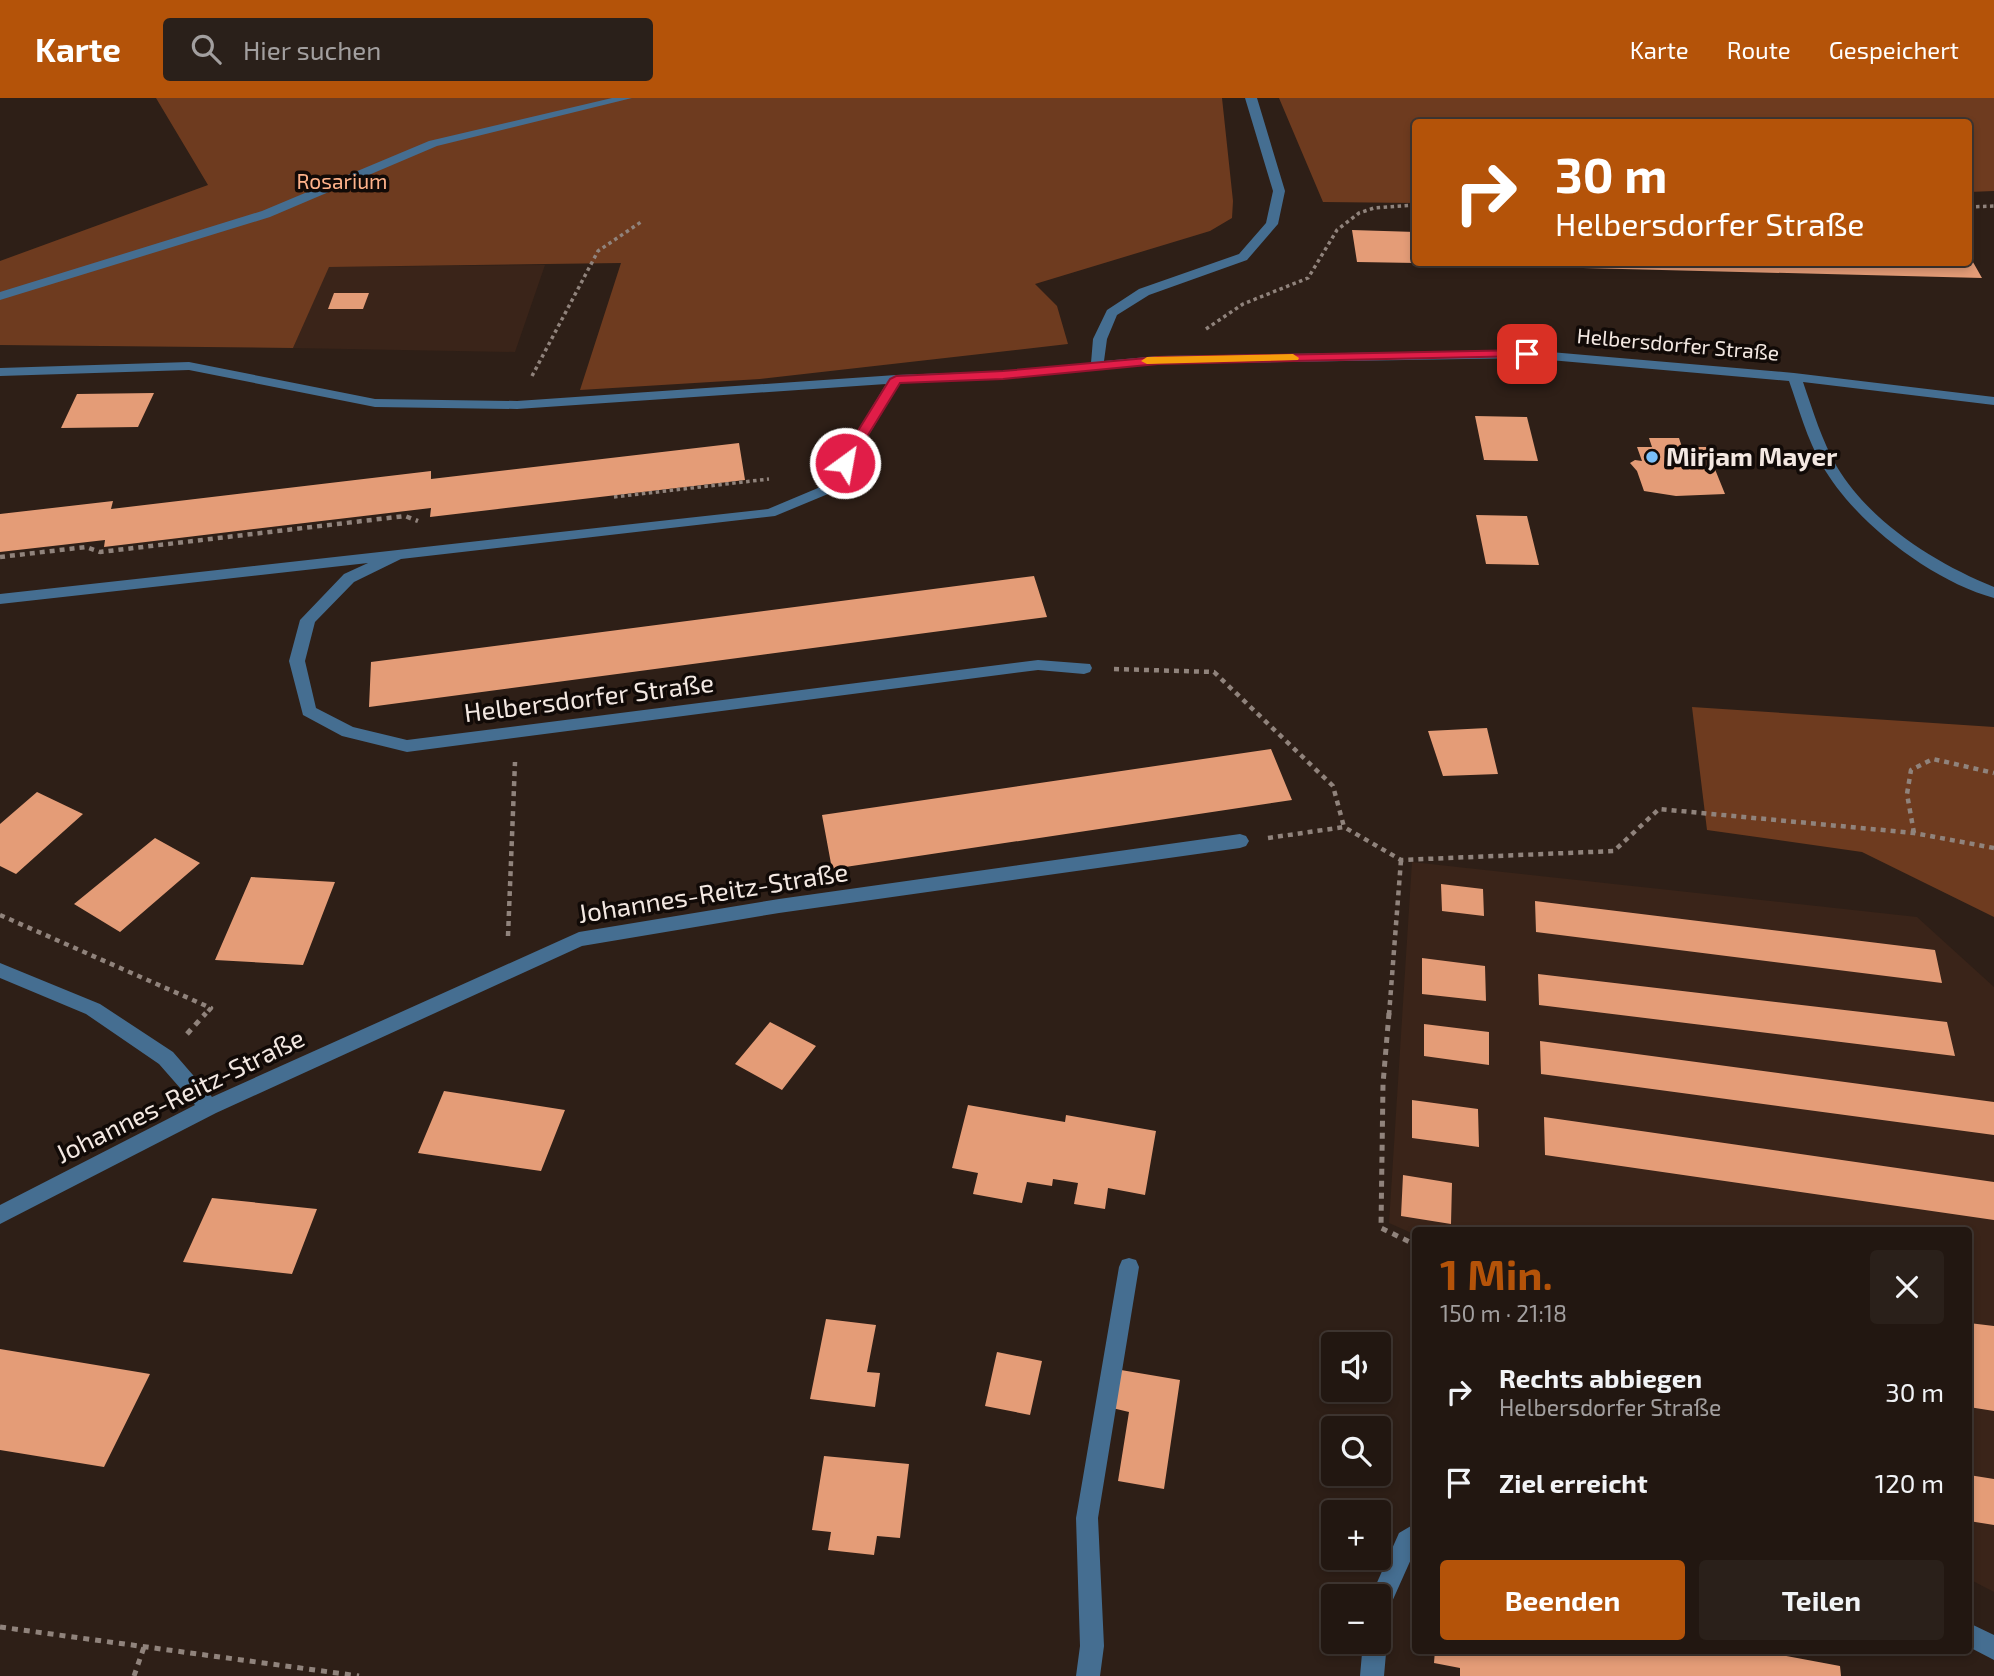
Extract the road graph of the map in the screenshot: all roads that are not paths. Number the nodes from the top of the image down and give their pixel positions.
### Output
1 (626, 98) edge
2 (1251, 98) edge
3 (0, 296) edge
4 (1097, 364) junction
5 (0, 372) edge
6 (1794, 377) junction
7 (896, 379) junction
8 (1994, 401) edge
9 (397, 555) junction
10 (1993, 593) edge
11 (0, 598) edge
12 (1084, 668) road end
13 (1240, 841) road end
14 (0, 970) edge
15 (209, 1107) junction
16 (0, 1215) edge
17 (1129, 1267) dead end
18 (1412, 1537) edge
19 (1388, 1584) edge
20 (1972, 1637) edge
21 (1994, 1648) edge
22 (1374, 1654) edge
23 (1088, 1676) edge
24 (1372, 1676) edge

1 - 3 street
2 - 4 street
4 - 6 street, Helbersdorfer Straße
4 - 7 street, Helbersdorfer Straße
5 - 7 street, Helbersdorfer Straße
6 - 8 street, Helbersdorfer Straße
6 - 10 street
7 - 9 street, Helbersdorfer Straße
9 - 11 street, Helbersdorfer Straße
9 - 12 street, Helbersdorfer Straße
13 - 15 street, Johannes-Reitz-Straße
14 - 15 street
15 - 16 street, Johannes-Reitz-Straße
17 - 23 street
18 - 19 street
20 - 21 street
22 - 24 street

